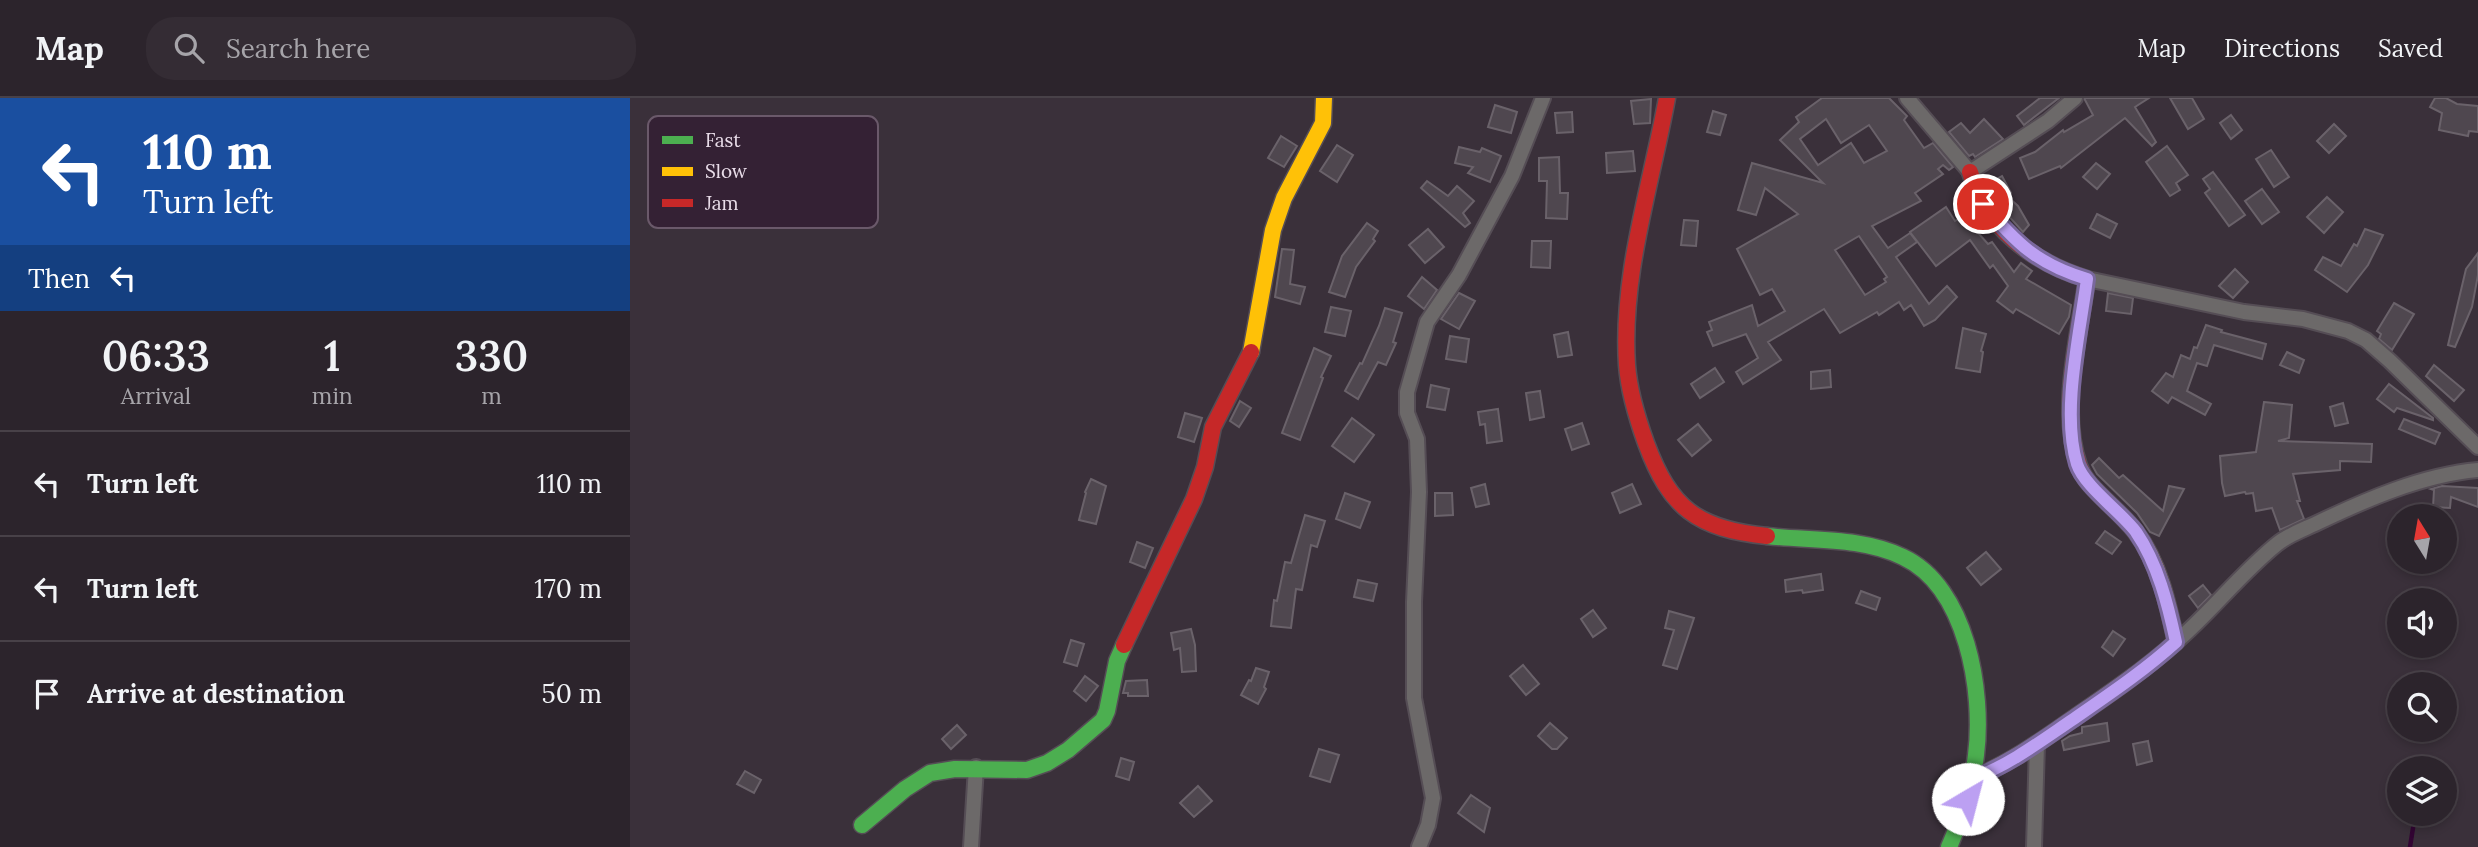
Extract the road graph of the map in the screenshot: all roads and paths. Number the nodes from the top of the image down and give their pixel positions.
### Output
1 (1324, 98) edge
2 (1543, 98) edge
3 (1667, 98) edge
4 (1907, 98) edge
5 (2075, 98) edge
6 (1970, 172) junction
7 (2087, 279) junction
8 (2478, 447) edge
9 (2478, 470) edge
10 (2176, 642) junction
11 (2037, 744) junction
12 (976, 767) junction
13 (1974, 778) junction
14 (862, 825) dead end
15 (971, 847) edge
16 (1419, 847) edge
17 (1949, 847) edge
18 (2034, 847) edge

1 - 12 street
2 - 16 street
3 - 13 street
4 - 6 street
5 - 6 street
6 - 7 street
7 - 8 street
7 - 10 street
9 - 10 street
10 - 11 street
11 - 13 street
11 - 18 street
12 - 14 street
12 - 15 street
13 - 17 street

